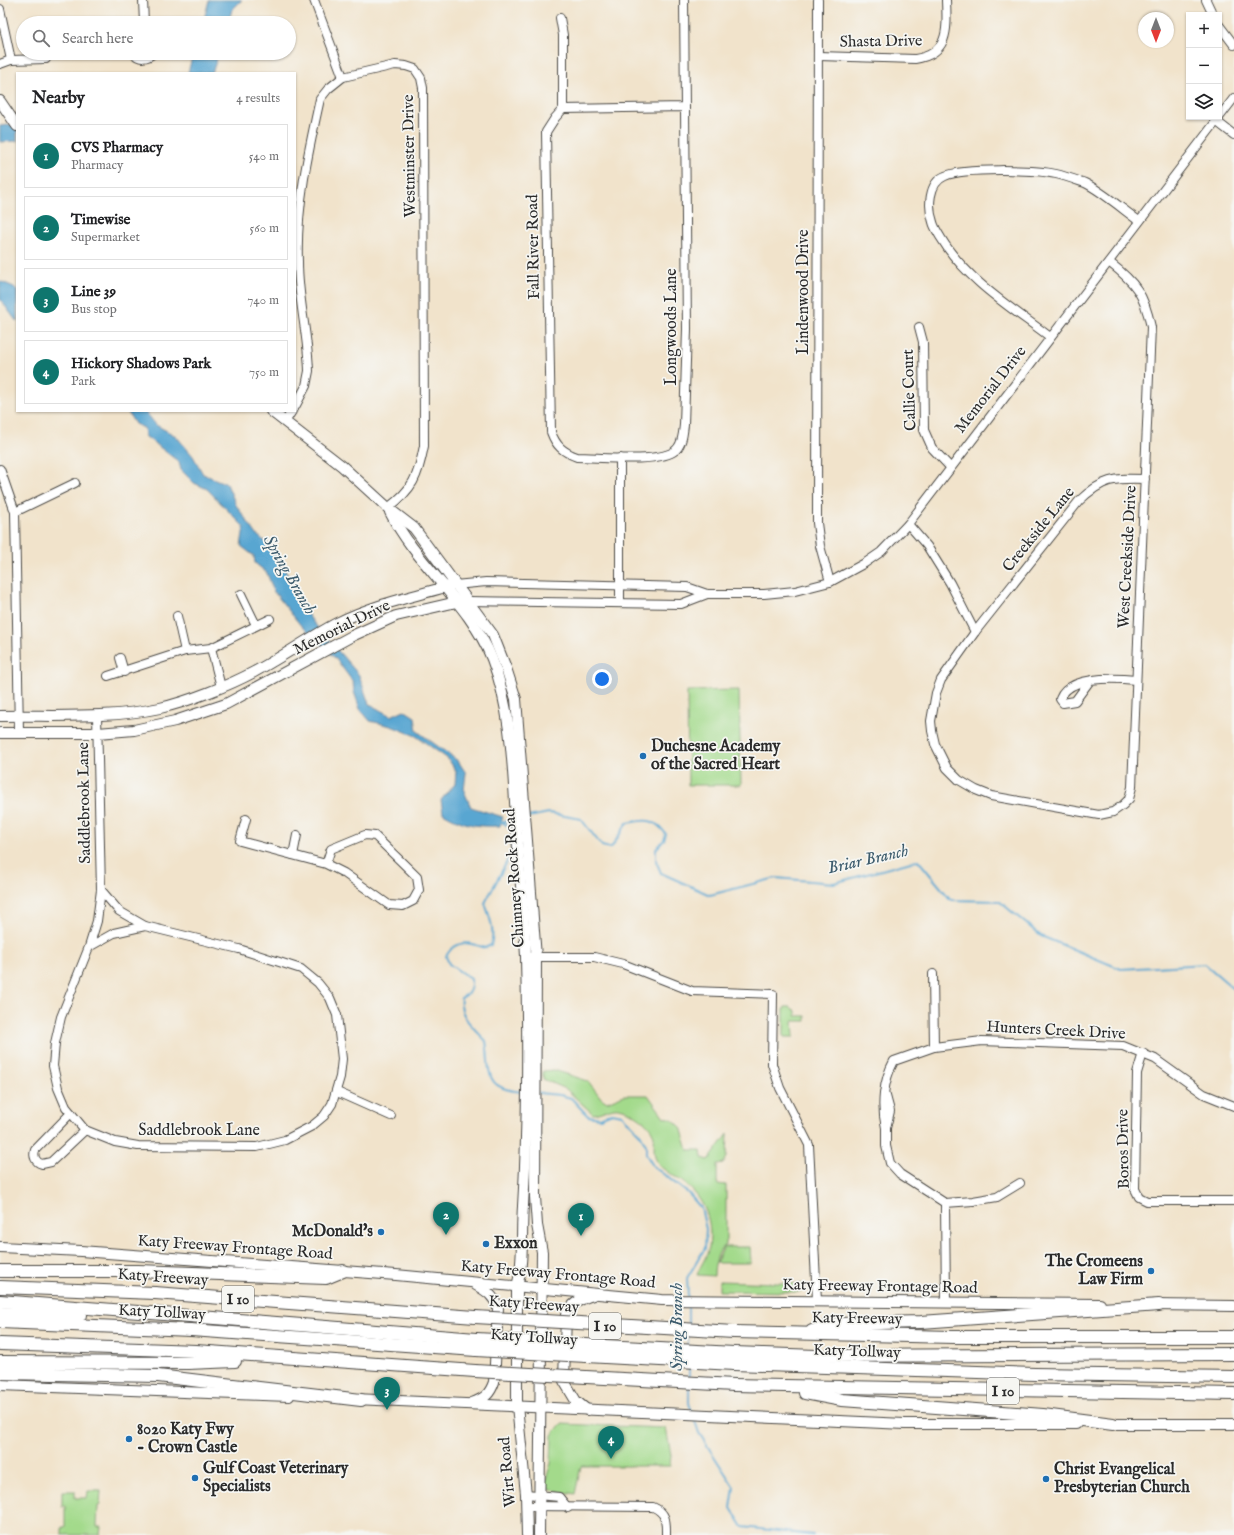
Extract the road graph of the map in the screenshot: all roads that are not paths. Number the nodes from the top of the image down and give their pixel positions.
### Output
1 (143, 0) edge
2 (314, 0) edge
3 (684, 0) edge
4 (818, 0) edge
5 (946, 0) edge
6 (1206, 0) edge
7 (0, 9) edge
8 (1212, 12) edge
9 (144, 16) edge
10 (560, 18) dead end
11 (1222, 29) edge
12 (1234, 45) edge
13 (819, 56) junction
14 (11, 60) junction
15 (16, 60) edge
16 (0, 64) edge
17 (343, 77) junction
18 (1234, 98) edge
19 (0, 101) edge
20 (685, 107) junction
21 (563, 109) junction
22 (1216, 121) junction
23 (16, 125) edge
24 (1234, 135) edge
25 (1140, 221) junction
26 (1109, 262) junction
27 (919, 327) dead end
28 (1050, 337) junction
29 (296, 405) edge
30 (272, 412) edge
31 (291, 412) edge
32 (285, 422) junction
33 (620, 458) junction
34 (950, 467) junction
35 (0, 469) edge
36 (1145, 479) junction
37 (75, 483) dead end
38 (388, 508) junction
39 (15, 512) junction
40 (908, 524) junction
41 (830, 582) junction
42 (455, 584) junction
43 (619, 586) junction
44 (444, 588) junction
45 (241, 594) dead end
46 (707, 594) junction
47 (467, 601) junction
48 (456, 602) junction
49 (620, 603) junction
50 (177, 616) dead end
51 (270, 619) dead end
52 (256, 625) junction
53 (975, 632) junction
54 (211, 648) junction
55 (185, 651) junction
56 (120, 658) dead end
57 (124, 672) junction
58 (108, 676) dead end
59 (1136, 680) junction
60 (1089, 682) dead end
61 (221, 687) junction
62 (18, 715) junction
63 (97, 715) junction
64 (0, 716) edge
65 (19, 732) junction
66 (98, 732) junction
67 (0, 733) edge
68 (520, 734) junction
69 (509, 735) junction
70 (519, 796) junction
71 (1066, 810) joint
72 (246, 819) dead end
73 (298, 834) dead end
74 (293, 855) junction
75 (326, 864) junction
76 (102, 890) junction
77 (145, 926) junction
78 (89, 947) junction
79 (531, 957) junction
80 (933, 974) dead end
81 (934, 1048) junction
82 (1143, 1052) junction
83 (337, 1092) junction
84 (1234, 1106) edge
85 (71, 1113) junction
86 (391, 1116) dead end
87 (532, 1119) junction
88 (85, 1130) junction
89 (525, 1181) junction
90 (537, 1181) junction
91 (1020, 1183) dead end
92 (1234, 1201) edge
93 (945, 1203) junction
94 (0, 1247) edge
95 (0, 1271) edge
96 (343, 1271) junction
97 (471, 1283) junction
98 (0, 1287) edge
99 (517, 1287) junction
100 (540, 1288) junction
101 (597, 1294) junction
102 (816, 1300) junction
103 (0, 1301) edge
104 (946, 1302) junction
105 (1159, 1305) junction
106 (1234, 1306) edge
107 (0, 1313) edge
108 (232, 1320) junction
109 (0, 1322) edge
110 (803, 1334) junction
111 (1234, 1337) edge
112 (0, 1344) edge
113 (476, 1345) junction
114 (1234, 1354) edge
115 (291, 1358) junction
116 (734, 1359) junction
117 (0, 1362) edge
118 (0, 1373) edge
119 (1234, 1377) edge
120 (0, 1385) edge
121 (772, 1387) junction
122 (1234, 1394) edge
123 (361, 1400) junction
124 (471, 1404) junction
125 (517, 1406) junction
126 (541, 1407) junction
127 (587, 1410) junction
128 (1113, 1424) junction
129 (1234, 1424) edge
130 (526, 1494) junction
131 (539, 1495) junction
132 (526, 1506) junction
133 (539, 1506) junction
134 (568, 1508) junction
135 (527, 1535) edge
136 (540, 1535) edge
137 (666, 1535) edge

1 - 9 street
2 - 17 street
3 - 20 street, Longwoods Lane
4 - 13 street, Lindenwood Drive
5 - 13 street, Shasta Drive
6 - 8 street
7 - 14 street
10 - 21 street
11 - 12 street
13 - 41 street, Lindenwood Drive
14 - 15 street
14 - 16 street
17 - 29 street, Westminster Drive
17 - 38 street, Westminster Drive
18 - 22 street, Memorial Drive
19 - 23 main road
20 - 21 street
20 - 33 street, Longwoods Lane
21 - 33 street, Fall River Road
22 - 24 street
22 - 25 street, Memorial Drive
25 - 26 street, Memorial Drive
25 - 28 street
26 - 28 street, Memorial Drive
26 - 36 street, West Creekside Drive
27 - 34 street, Callie Court
28 - 34 street, Memorial Drive
30 - 32 main road, Chimney Rock Road
31 - 32 street
32 - 38 main road, Chimney Rock Road
33 - 43 street
34 - 40 street, Memorial Drive
35 - 39 street
36 - 53 street, Creekside Lane
36 - 59 street, West Creekside Drive
37 - 39 street
38 - 42 main road, Chimney Rock Road
38 - 44 main road, Chimney Rock Road
39 - 62 street
40 - 41 street, Memorial Drive
40 - 53 street
41 - 46 street, Memorial Drive
42 - 43 street, Memorial Drive
42 - 44 main road, Memorial Drive
42 - 47 main road, Chimney Rock Road
43 - 46 street, Memorial Drive
43 - 49 street
44 - 48 main road, Chimney Rock Road
44 - 61 main road, Memorial Drive
45 - 52 street
46 - 49 street, Memorial Drive
47 - 48 main road, Memorial Drive
47 - 49 street, Memorial Drive
47 - 68 main road, Chimney Rock Road
48 - 66 main road, Memorial Drive
48 - 69 main road, Chimney Rock Road
50 - 55 street
51 - 52 street
52 - 54 street
53 - 71 street, Creekside Lane
54 - 55 street
54 - 61 street
55 - 57 street
56 - 57 street
57 - 58 street
59 - 60 street
59 - 71 street, West Creekside Drive
61 - 63 main road, Memorial Drive
62 - 63 main road, Memorial Drive
62 - 64 main road, Memorial Drive
62 - 65 street
63 - 66 street, Saddlebrook Lane
65 - 66 main road, Memorial Drive
65 - 67 main road, Memorial Drive
66 - 76 street, Saddlebrook Lane
68 - 69 main road
68 - 70 main road, Chimney Rock Road
69 - 70 main road, Chimney Rock Road
70 - 79 main road, Chimney Rock Road
72 - 74 street
73 - 74 street
74 - 75 street
75 - 75 street
76 - 77 street, Saddlebrook Lane
76 - 78 street, Saddlebrook Lane
77 - 78 street, Saddlebrook Lane
77 - 83 street, Saddlebrook Lane
78 - 85 street, Saddlebrook Lane
79 - 87 main road, Chimney Rock Road
79 - 102 street
80 - 81 street
81 - 82 street, Hunters Creek Drive
81 - 93 street, Hunters Creek Drive
82 - 84 street, Hunters Creek Drive
82 - 92 street, Boros Drive
83 - 86 street
83 - 88 street, Saddlebrook Lane
85 - 88 street, Saddlebrook Lane
85 - 88 street
87 - 89 main road, Chimney Rock Road
87 - 90 main road, Chimney Rock Road
89 - 90 main road
89 - 99 main road, Chimney Rock Road
90 - 100 main road, Chimney Rock Road
91 - 93 street
93 - 104 street
94 - 96 main road, Katy Freeway Frontage Road
95 - 96 highway
96 - 97 main road, Katy Freeway Frontage Road
97 - 99 main road, Katy Freeway Frontage Road
97 - 124 main road
98 - 110 highway, Katy Freeway / I 10, bridge
99 - 100 main road, Katy Freeway Frontage Road
99 - 125 main road, Wirt Road
100 - 101 main road, Katy Freeway Frontage Road
100 - 126 main road, Wirt Road
101 - 102 main road, Katy Freeway Frontage Road
101 - 127 main road
102 - 104 main road, Katy Freeway Frontage Road
103 - 108 highway
104 - 105 main road, Katy Freeway Frontage Road
105 - 106 main road, Katy Freeway Frontage Road
105 - 110 highway
107 - 108 highway
108 - 113 highway, Katy Tollway
109 - 113 highway, Katy Tollway
110 - 111 highway, Katy Freeway / I 10
112 - 115 highway, I 10
113 - 116 highway, Katy Tollway, bridge
114 - 116 highway, Katy Tollway
115 - 117 highway
115 - 121 highway, I 10, bridge
116 - 119 highway, Katy Tollway
118 - 123 highway
120 - 123 main road
121 - 122 highway, I 10
121 - 128 highway
123 - 124 main road
124 - 125 main road
125 - 126 main road
125 - 130 main road, Wirt Road
126 - 127 main road
126 - 131 main road, Wirt Road
127 - 128 main road
128 - 129 main road
130 - 131 street
130 - 132 main road, Wirt Road
131 - 133 main road, Wirt Road
131 - 134 street
132 - 133 street
132 - 135 main road, Wirt Road
133 - 134 street
133 - 136 main road, Wirt Road
134 - 137 street

